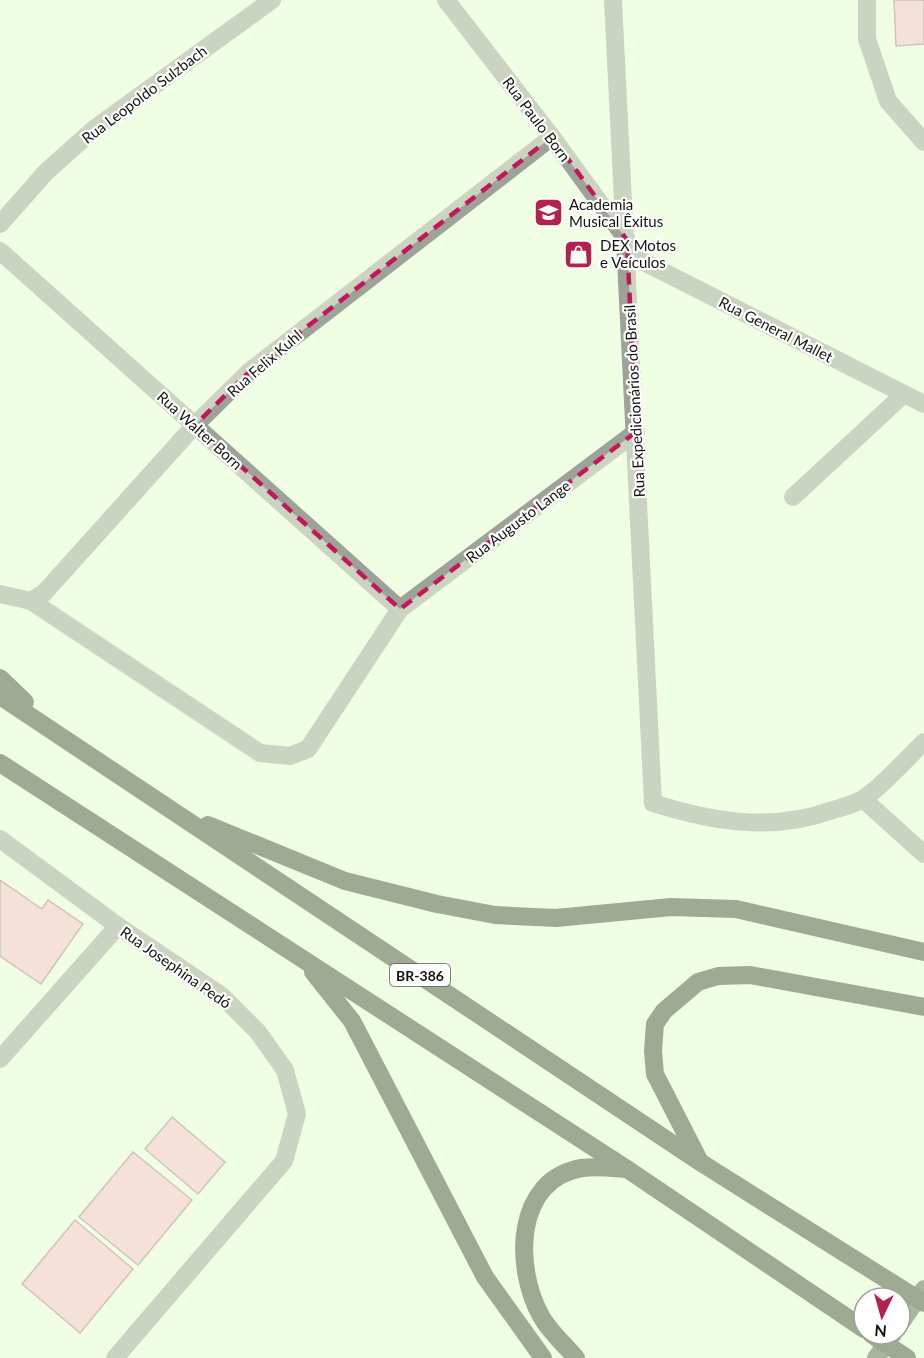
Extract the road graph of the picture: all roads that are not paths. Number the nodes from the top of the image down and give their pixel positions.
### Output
1 (272, 0) edge
2 (446, 0) edge
3 (613, 0) edge
4 (867, 0) edge
5 (552, 137) junction
6 (924, 142) edge
7 (0, 224) edge
8 (627, 247) junction
9 (0, 251) edge
10 (904, 394) junction
11 (924, 404) edge
12 (195, 425) junction
13 (636, 432) junction
14 (793, 497) dead end
15 (0, 594) edge
16 (31, 601) junction
17 (400, 609) junction
18 (0, 678) edge
19 (0, 696) edge
20 (56, 733) junction
21 (924, 742) edge
22 (0, 764) edge
23 (863, 799) junction
24 (172, 810) junction
25 (0, 839) edge
26 (924, 854) edge
27 (118, 926) junction
28 (924, 952) edge
29 (305, 961) junction
30 (924, 1007) edge
31 (0, 1059) edge
32 (700, 1162) junction
33 (627, 1169) junction
34 (924, 1290) edge
35 (924, 1303) edge
36 (912, 1307) edge
37 (852, 1321) edge
38 (889, 1346) edge
39 (115, 1358) edge
40 (543, 1358) edge
41 (576, 1358) edge
42 (907, 1358) edge

1 - 7 street, Rua Leopoldo Sulzbach
2 - 5 street, Rua Paulo Born
3 - 8 street, Rua Expedicionários do Brasil
4 - 6 street
5 - 8 street, Rua Paulo Born
5 - 12 street, Rua Felix Kuhl
8 - 10 street, Rua General Mallet
8 - 13 street, Rua Expedicionários do Brasil
9 - 12 street, Rua Walter Born
10 - 11 street, Rua General Mallet
10 - 14 street
12 - 16 street, Rua Felix Kuhl
12 - 17 street, Rua Walter Born
13 - 17 street, Rua Augusto Lange
13 - 23 street, Rua Expedicionários do Brasil
15 - 16 street
16 - 17 street, Rua Augusto Lange
18 - 20 highway
19 - 20 highway, BR-386
20 - 24 highway, BR-386
21 - 23 street
22 - 29 highway
23 - 26 street
24 - 28 highway
24 - 32 highway, BR-386
25 - 27 street, Rua Josephina Pedó
27 - 31 street
27 - 39 street, Rua Josephina Pedó
29 - 33 highway
29 - 40 highway
30 - 32 highway
32 - 35 highway, BR-386
33 - 37 highway
33 - 41 highway
34 - 36 main road
38 - 42 highway

